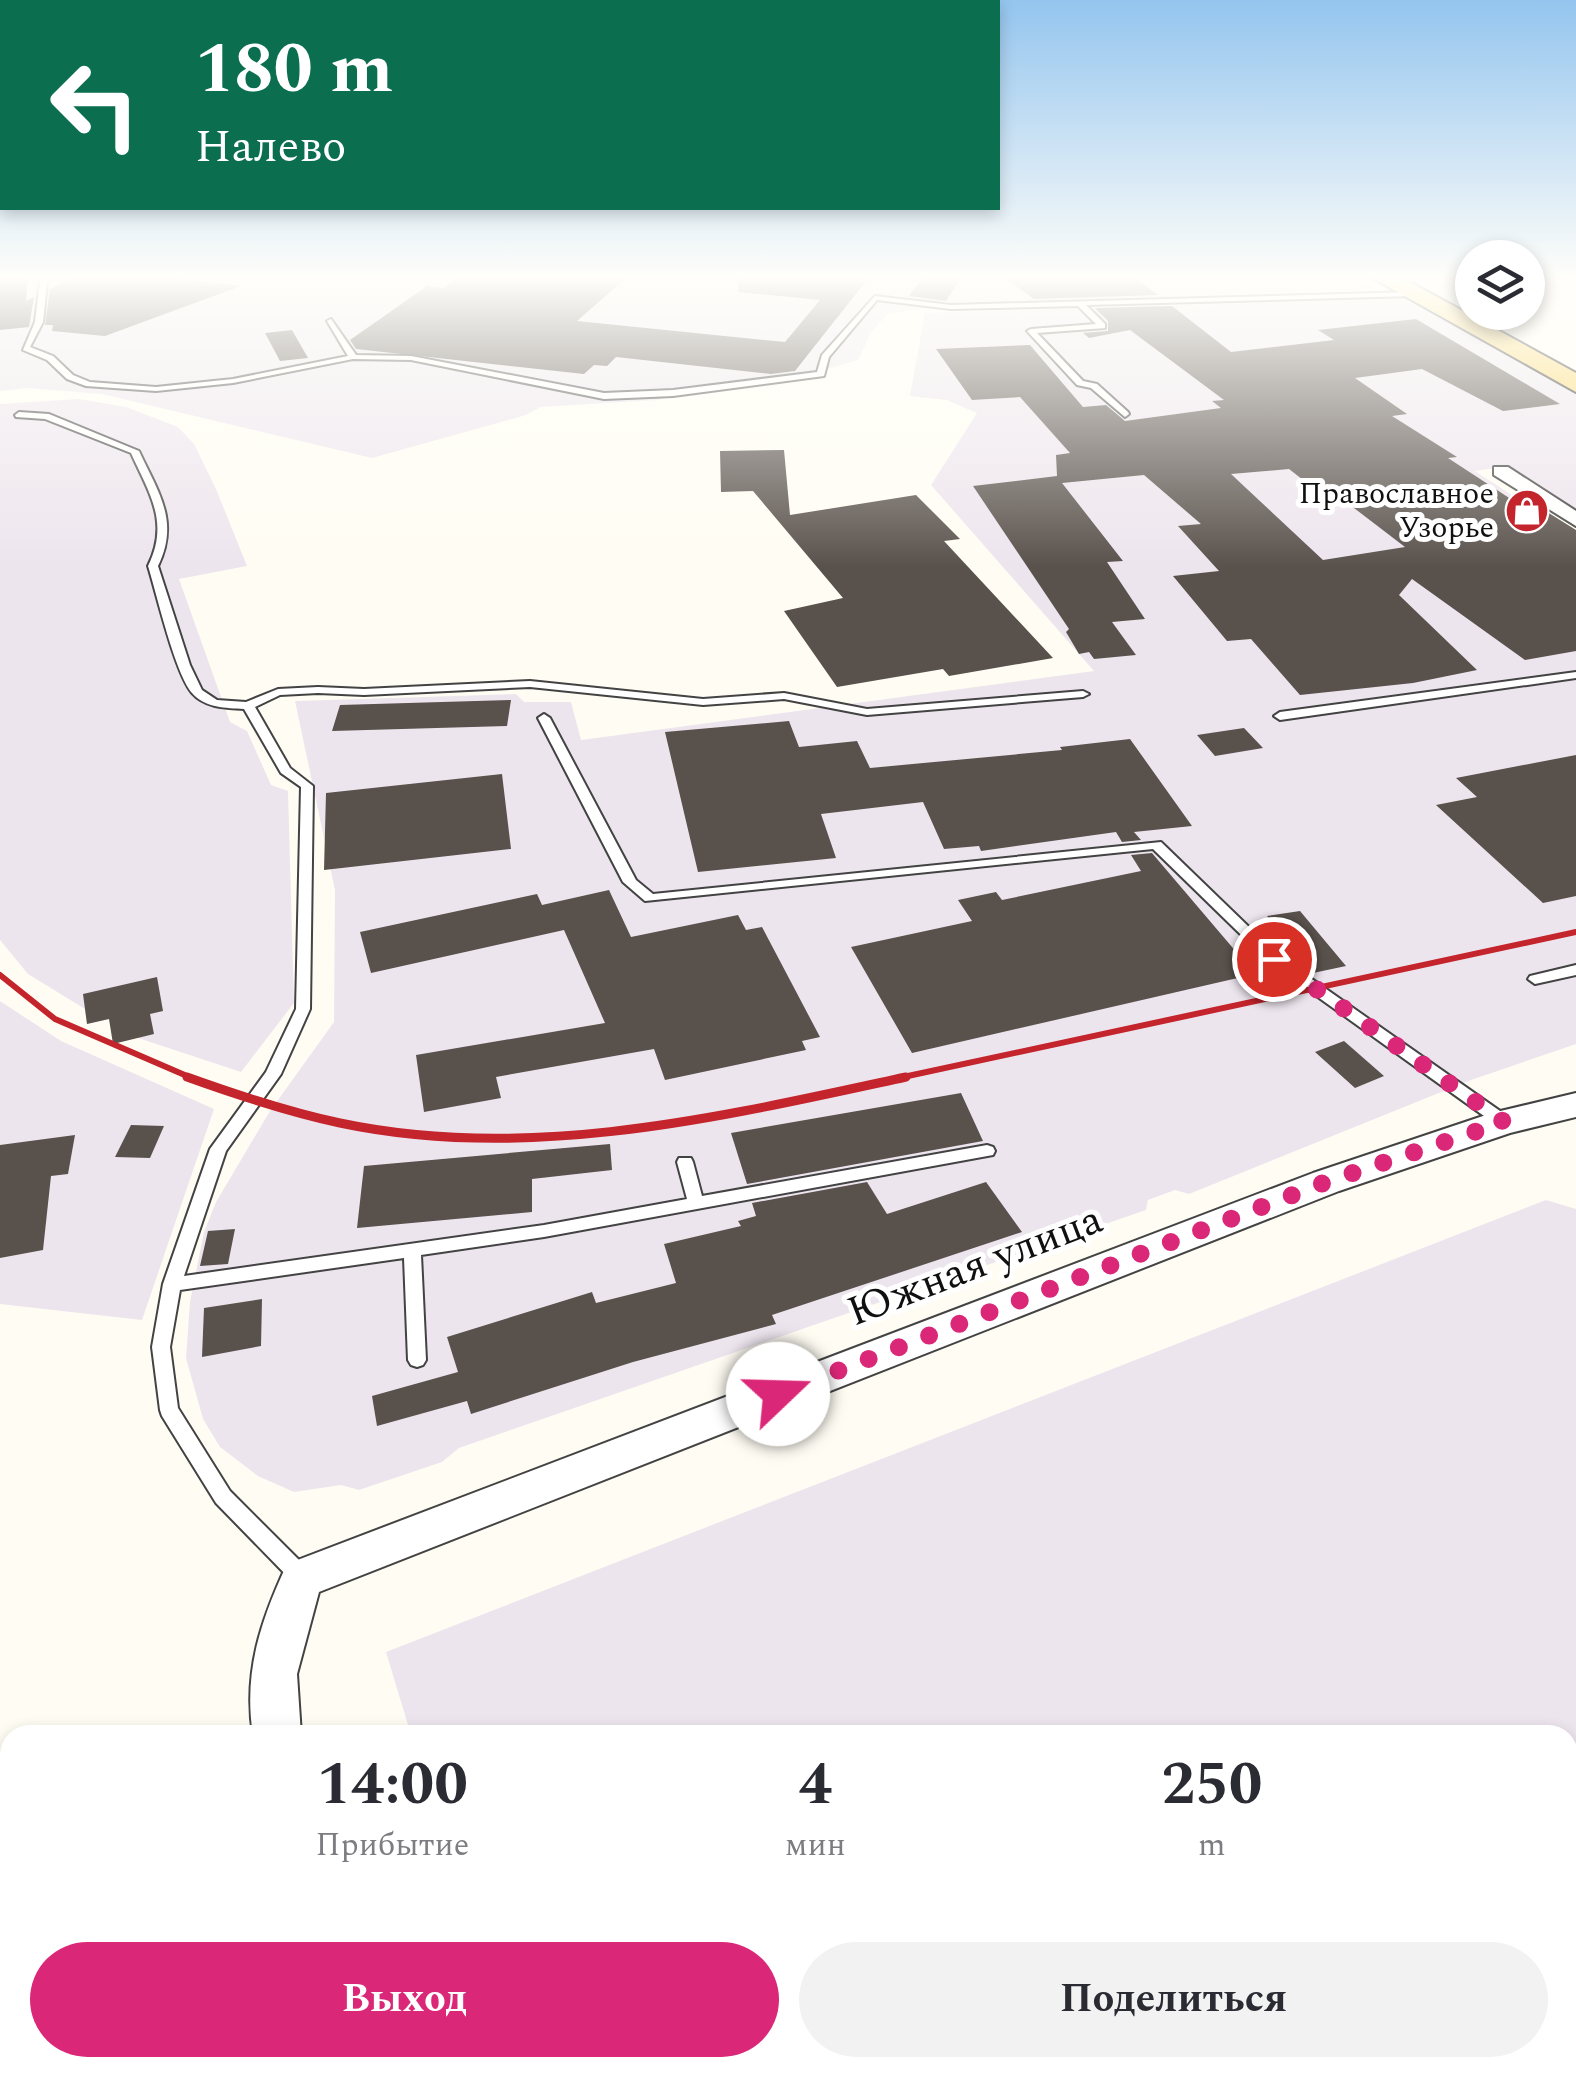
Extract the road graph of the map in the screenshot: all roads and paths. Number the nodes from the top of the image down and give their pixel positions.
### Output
1 (66, 373) edge
2 (268, 373) edge
3 (487, 373) edge
4 (821, 373) edge
5 (1070, 373) edge
6 (1125, 414) dead end
7 (19, 415) dead end
8 (1500, 472) dead end
9 (1576, 520) edge
10 (1576, 675) edge
11 (1083, 694) dead end
12 (248, 706) junction
13 (1280, 716) dead end
14 (544, 718) dead end
15 (1576, 970) edge
16 (1536, 979) dead end
17 (1568, 1117) edge
18 (1504, 1122) junction
19 (987, 1151) dead end
20 (685, 1162) dead end
21 (696, 1203) junction
22 (412, 1250) junction
23 (172, 1284) junction
24 (418, 1360) dead end
25 (303, 1578) junction
26 (274, 1725) edge

1 - 2 lane
3 - 4 lane
5 - 6 lane
7 - 12 lane
8 - 9 street
10 - 13 lane
11 - 12 lane
12 - 23 lane
14 - 18 lane
15 - 16 lane
17 - 18 street, Южная улица
18 - 25 street, Южная улица
19 - 21 lane
20 - 21 lane
21 - 22 lane
22 - 23 lane
22 - 24 lane
23 - 25 lane
25 - 26 street

